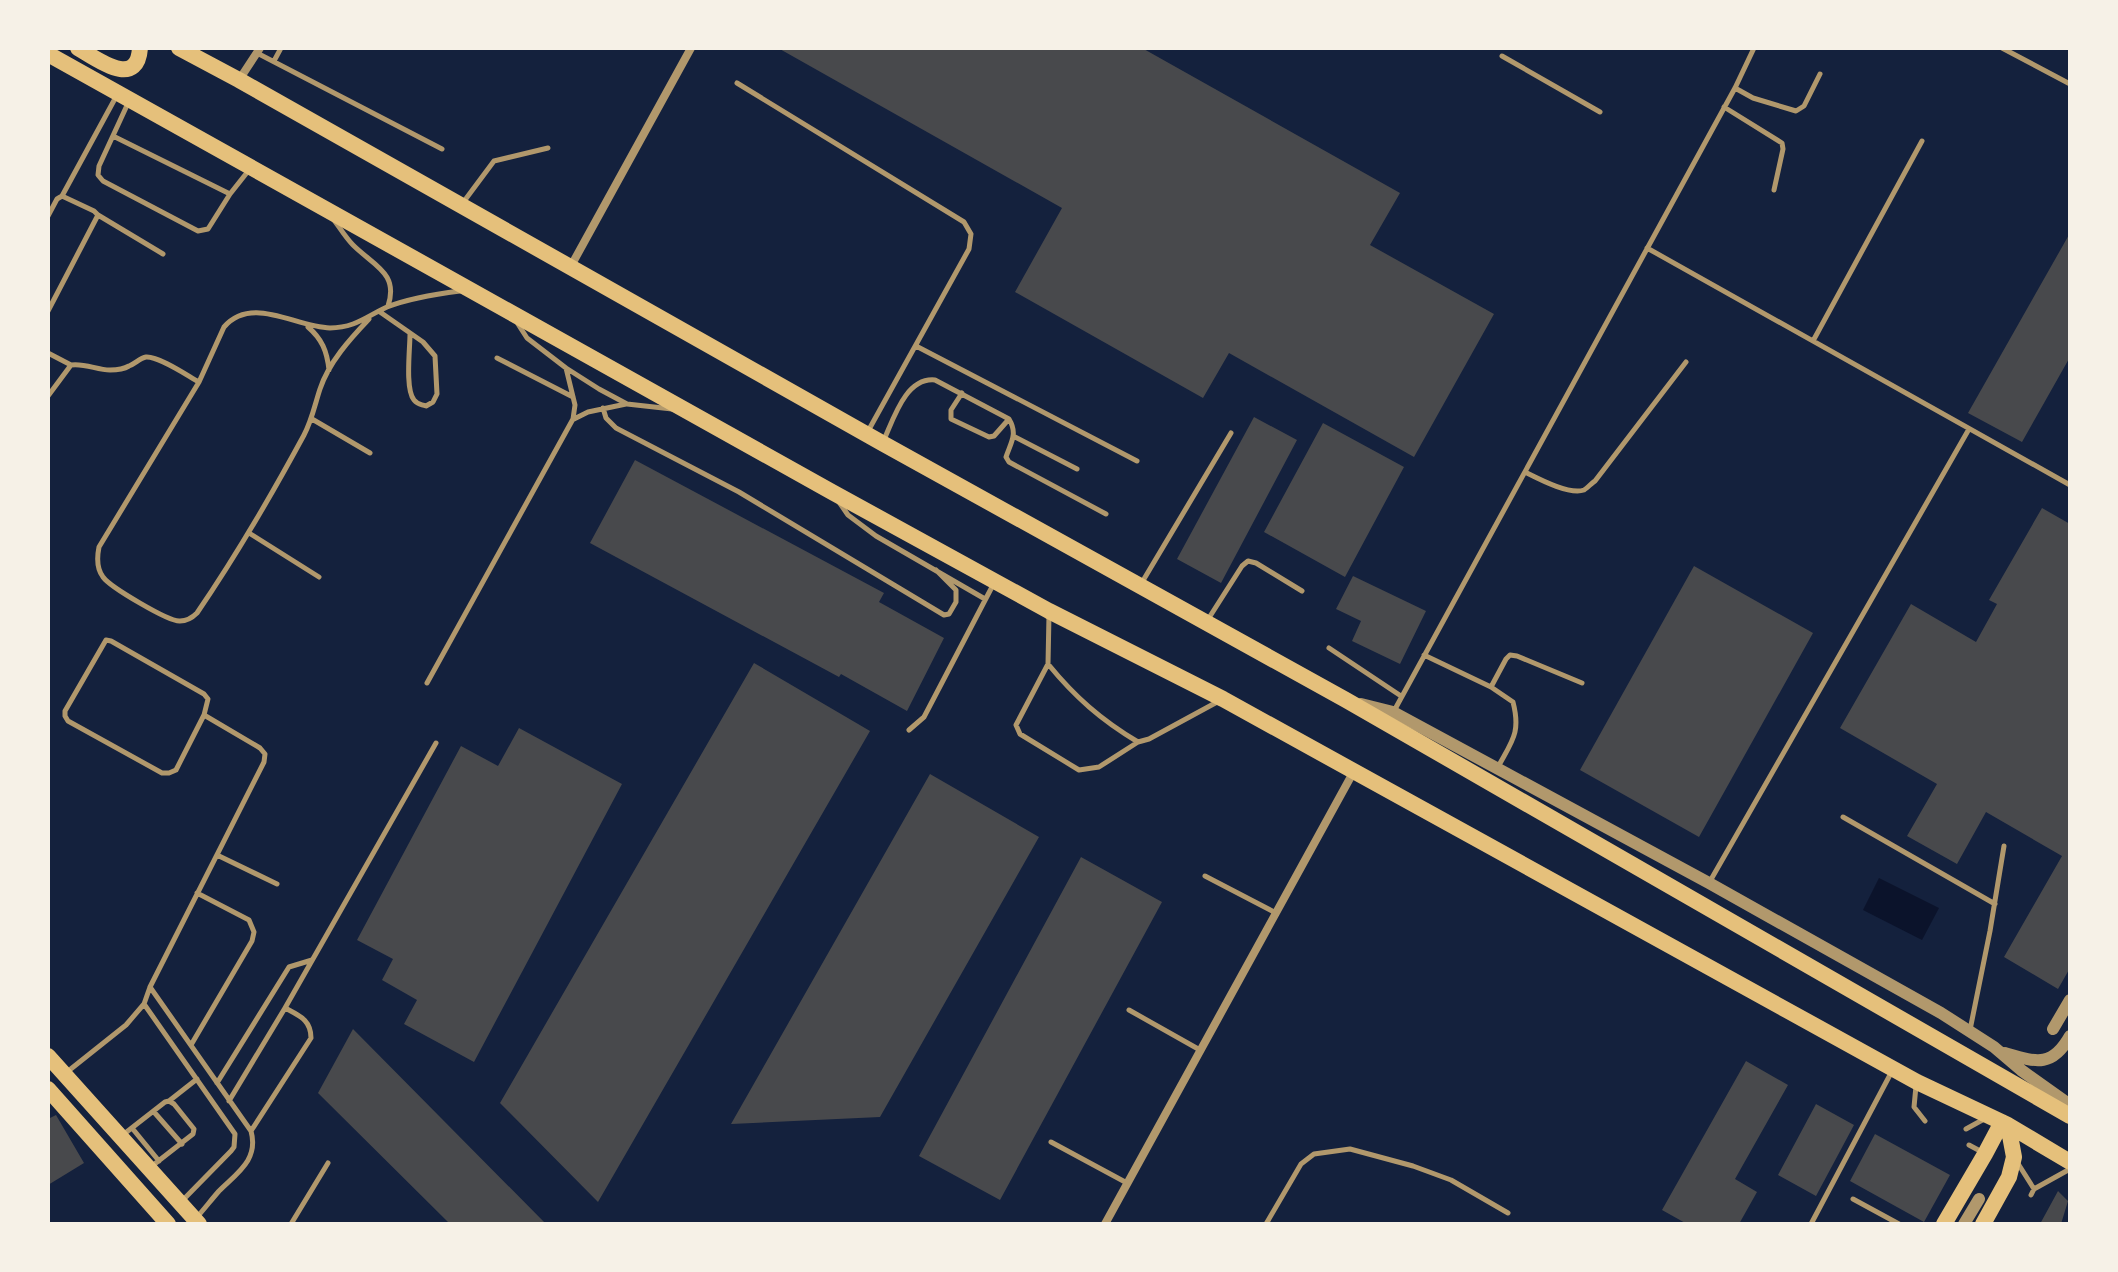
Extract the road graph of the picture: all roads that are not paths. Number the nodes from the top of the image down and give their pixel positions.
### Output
1 (78, 48) edge
2 (140, 48) edge
3 (179, 48) edge
4 (281, 48) edge
5 (691, 48) edge
6 (1754, 48) edge
7 (2002, 48) edge
8 (258, 50) edge
9 (48, 54) edge
10 (1502, 56) dead end
11 (274, 61) junction
12 (1820, 74) dead end
13 (239, 80) junction
14 (737, 83) dead end
15 (2070, 84) edge
16 (1735, 88) junction
17 (124, 96) junction
18 (1724, 107) junction
19 (1600, 112) dead end
20 (113, 136) junction
21 (1922, 141) dead end
22 (548, 148) dead end
23 (442, 149) dead end
24 (250, 168) junction
25 (1774, 190) dead end
26 (230, 194) junction
27 (62, 196) junction
28 (461, 205) junction
29 (326, 209) junction
30 (98, 215) junction
31 (48, 216) edge
32 (1647, 248) junction
33 (163, 254) dead end
34 (571, 266) junction
35 (470, 290) junction
36 (388, 307) junction
37 (48, 311) edge
38 (380, 311) junction
39 (511, 313) junction
40 (369, 319) junction
41 (305, 325) junction
42 (410, 334) junction
43 (1813, 341) junction
44 (916, 346) junction
45 (48, 353) edge
46 (497, 358) dead end
47 (1686, 362) dead end
48 (71, 365) junction
49 (566, 368) junction
50 (329, 371) junction
51 (199, 382) junction
52 (962, 393) junction
53 (48, 396) edge
54 (574, 398) junction
55 (627, 404) junction
56 (603, 408) junction
57 (688, 410) junction
58 (312, 419) junction
59 (573, 419) junction
60 (1009, 419) junction
61 (1969, 429) junction
62 (1231, 433) dead end
63 (867, 434) junction
64 (1015, 437) junction
65 (882, 443) junction
66 (370, 453) dead end
67 (1137, 461) dead end
68 (1077, 469) dead end
69 (1525, 472) junction
70 (2070, 485) edge
71 (832, 492) junction
72 (1106, 514) dead end
73 (249, 533) junction
74 (936, 570) junction
75 (319, 577) dead end
76 (995, 581) junction
77 (1140, 585) junction
78 (1302, 591) dead end
79 (985, 599) junction
80 (1049, 611) junction
81 (1206, 622) junction
82 (1329, 648) dead end
83 (1424, 655) junction
84 (1048, 664) junction
85 (427, 683) dead end
86 (1582, 683) dead end
87 (1491, 687) junction
88 (1401, 696) junction
89 (1223, 699) junction
90 (1346, 700) junction
91 (1393, 712) junction
92 (204, 715) junction
93 (909, 730) dead end
94 (1138, 742) junction
95 (436, 743) dead end
96 (1498, 768) junction
97 (1354, 771) junction
98 (1843, 817) dead end
99 (2004, 846) dead end
100 (217, 855) junction
101 (1205, 876) dead end
102 (1709, 883) junction
103 (277, 884) dead end
104 (197, 893) junction
105 (1995, 904) junction
106 (1276, 913) junction
107 (312, 960) junction
108 (150, 987) junction
109 (2070, 1000) edge
110 (144, 1004) junction
111 (285, 1008) junction
112 (1129, 1010) dead end
113 (2053, 1029) dead end
114 (1970, 1031) junction
115 (2070, 1036) edge
116 (191, 1045) junction
117 (1200, 1050) junction
118 (1999, 1052) junction
119 (54, 1066) edge
120 (1894, 1068) junction
121 (197, 1079) junction
122 (1917, 1082) junction
123 (217, 1083) junction
124 (48, 1089) edge
125 (169, 1101) junction
126 (229, 1101) junction
127 (2070, 1105) edge
128 (154, 1112) junction
129 (2070, 1116) edge
130 (1925, 1121) dead end
131 (1999, 1121) junction
132 (1966, 1129) dead end
133 (251, 1131) junction
134 (126, 1132) junction
135 (1051, 1142) dead end
136 (182, 1144) junction
137 (1969, 1145) dead end
138 (1985, 1154) junction
139 (2014, 1157) junction
140 (2070, 1162) edge
141 (328, 1163) dead end
142 (154, 1165) junction
143 (2070, 1169) edge
144 (1127, 1183) junction
145 (1853, 1199) dead end
146 (1979, 1199) dead end
147 (180, 1203) junction
148 (1508, 1213) dead end
149 (197, 1222) edge
150 (168, 1224) edge
151 (291, 1224) edge
152 (1105, 1224) edge
153 (1266, 1224) edge
154 (1811, 1224) edge
155 (1899, 1224) edge
156 (1944, 1224) edge
157 (1964, 1224) edge
158 (1983, 1224) edge

1 - 2 main road
3 - 13 main road
4 - 11 lane
5 - 34 street
6 - 16 lane
7 - 15 lane
8 - 11 lane
8 - 13 street
9 - 17 main road
10 - 19 lane
11 - 23 lane
12 - 16 lane
13 - 28 main road
14 - 44 lane
16 - 18 lane
17 - 20 lane
17 - 24 main road
17 - 27 lane
18 - 25 lane
18 - 32 lane
20 - 26 lane
20 - 26 lane
21 - 43 lane
22 - 28 lane
24 - 26 lane
24 - 29 main road
27 - 30 lane
27 - 31 lane
28 - 34 main road
29 - 35 main road
29 - 36 lane
30 - 33 lane
30 - 37 lane
32 - 43 lane
32 - 69 lane
34 - 63 main road
35 - 36 lane
35 - 39 main road
36 - 38 lane
38 - 40 lane
38 - 42 lane
39 - 49 lane
39 - 57 main road
40 - 41 lane
40 - 50 lane
41 - 50 lane
41 - 51 lane
42 - 42 lane
43 - 61 lane
44 - 63 lane
44 - 67 lane
45 - 48 lane
46 - 54 lane
47 - 69 lane
48 - 51 lane
48 - 53 lane
49 - 54 lane
49 - 55 lane
50 - 58 lane
51 - 73 lane
52 - 60 lane
52 - 60 lane
52 - 65 lane
54 - 59 lane
55 - 56 lane
55 - 57 lane
56 - 59 lane
56 - 74 lane
57 - 71 main road
58 - 66 lane
58 - 73 lane
59 - 85 lane
60 - 64 lane
61 - 70 lane
61 - 102 lane
62 - 77 lane
63 - 65 main road
64 - 68 lane
64 - 72 lane
65 - 77 main road
69 - 83 lane
71 - 74 lane
71 - 76 main road
73 - 75 lane
74 - 79 lane
76 - 79 lane
76 - 80 main road
77 - 81 main road
78 - 81 lane
79 - 93 lane
80 - 84 lane
80 - 89 main road
81 - 90 main road
82 - 88 lane
83 - 87 lane
83 - 88 lane
84 - 94 lane
84 - 94 lane
86 - 87 lane
87 - 96 lane
88 - 91 lane
89 - 94 lane
89 - 97 main road
90 - 91 street
90 - 129 main road
91 - 96 street
92 - 92 lane
92 - 100 lane
95 - 107 lane
96 - 102 street
97 - 106 street
97 - 120 main road
98 - 105 lane
99 - 105 lane
100 - 103 lane
100 - 104 lane
101 - 106 lane
102 - 114 street
104 - 108 lane
104 - 116 lane
105 - 114 lane
106 - 117 street
107 - 111 lane
107 - 123 lane
108 - 110 lane
108 - 116 lane
109 - 113 street
110 - 119 lane
110 - 121 lane
111 - 126 lane
111 - 133 lane
112 - 117 lane
114 - 118 street
115 - 118 street
116 - 123 lane
117 - 144 street
118 - 127 street
119 - 134 main road
120 - 122 main road
120 - 154 lane
121 - 125 lane
121 - 147 lane
122 - 130 lane
122 - 131 main road
123 - 126 lane
124 - 150 main road
125 - 128 lane
125 - 136 lane
126 - 133 lane
128 - 134 lane
128 - 136 lane
131 - 132 lane
131 - 138 main road
131 - 139 main road
131 - 140 main road
133 - 149 lane
134 - 142 main road
135 - 144 lane
136 - 142 lane
137 - 138 lane
138 - 156 main road
139 - 143 lane
139 - 158 main road
141 - 151 lane
142 - 147 main road
144 - 152 street
145 - 155 lane
146 - 157 street
147 - 149 main road
148 - 153 lane

